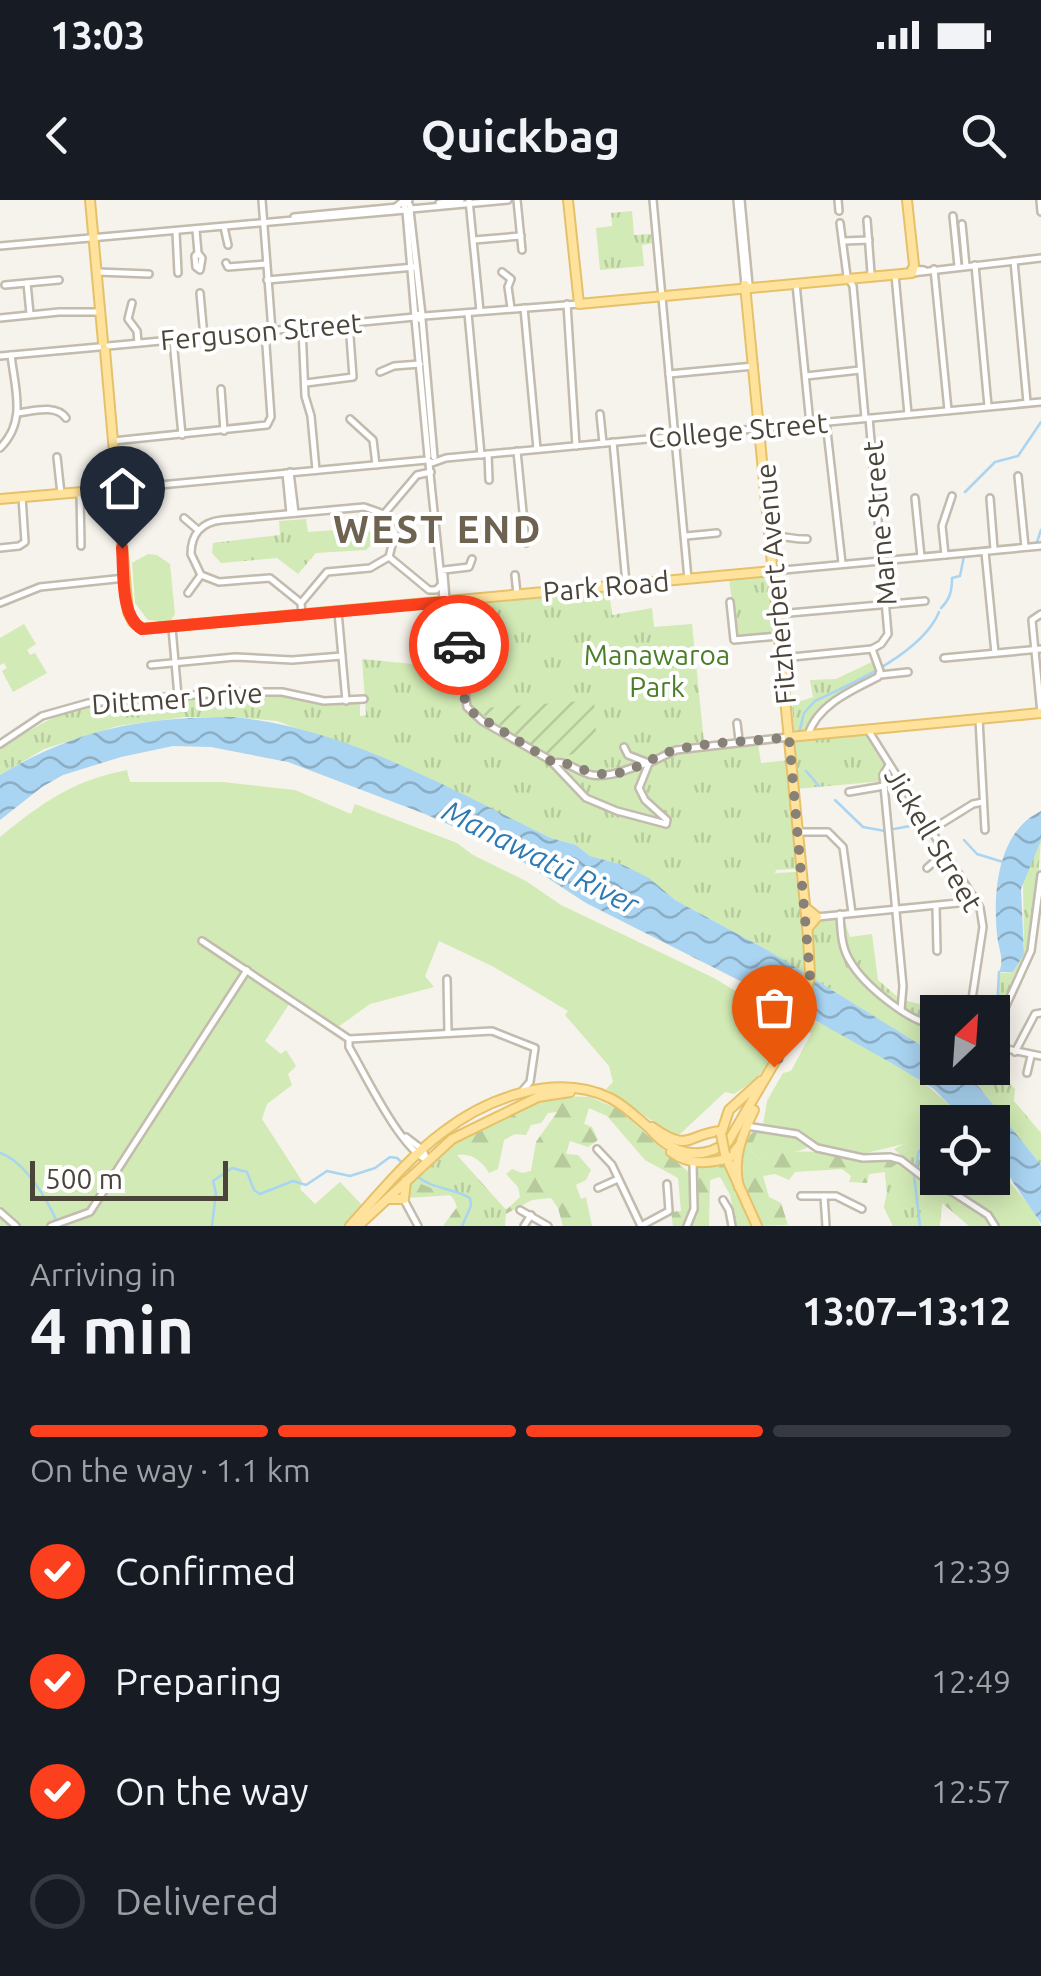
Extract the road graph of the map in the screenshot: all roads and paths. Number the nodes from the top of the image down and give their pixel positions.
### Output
1 (90, 200) edge
2 (262, 200) edge
3 (461, 200) edge
4 (508, 200) edge
5 (517, 200) edge
6 (571, 200) edge
7 (653, 200) edge
8 (739, 200) edge
9 (838, 200) edge
10 (907, 200) edge
11 (918, 200) edge
12 (1040, 200) edge
13 (470, 202) edge
14 (408, 209) edge
15 (839, 211) dead end
16 (1041, 212) edge
17 (954, 216) dead end
18 (867, 220) dead end
19 (262, 222) junction
20 (840, 224) dead end
21 (962, 224) dead end
22 (224, 227) junction
23 (196, 230) junction
24 (176, 232) junction
25 (521, 236) junction
26 (93, 238) junction
27 (473, 240) junction
28 (868, 240) junction
29 (844, 242) junction
30 (228, 245) dead end
31 (0, 246) edge
32 (522, 250) dead end
33 (198, 254) dead end
34 (1041, 258) edge
35 (1014, 261) junction
36 (226, 264) dead end
37 (266, 264) junction
38 (975, 265) junction
39 (958, 266) junction
40 (966, 266) junction
41 (413, 267) junction
42 (934, 269) junction
43 (915, 270) junction
44 (96, 272) junction
45 (502, 272) dead end
46 (149, 274) dead end
47 (178, 274) dead end
48 (871, 274) junction
49 (896, 275) junction
50 (852, 279) junction
51 (59, 280) dead end
52 (267, 280) junction
53 (27, 282) junction
54 (5, 284) dead end
55 (796, 284) junction
56 (745, 287) junction
57 (760, 287) junction
58 (200, 293) dead end
59 (662, 294) junction
60 (581, 302) junction
61 (132, 303) dead end
62 (567, 303) junction
63 (749, 306) junction
64 (524, 307) junction
65 (510, 308) junction
66 (480, 311) junction
67 (100, 312) junction
68 (468, 312) junction
69 (30, 314) junction
70 (418, 317) junction
71 (0, 318) edge
72 (349, 323) junction
73 (302, 328) junction
74 (268, 331) junction
75 (204, 337) junction
76 (173, 340) junction
77 (138, 343) junction
78 (104, 346) junction
79 (11, 355) junction
80 (0, 356) edge
81 (422, 363) junction
82 (754, 366) junction
83 (860, 370) junction
84 (380, 372) dead end
85 (670, 374) junction
86 (806, 376) junction
87 (306, 383) junction
88 (220, 390) dead end
89 (1041, 402) edge
90 (1027, 403) junction
91 (988, 406) junction
92 (948, 410) junction
93 (17, 413) junction
94 (600, 414) dead end
95 (908, 414) junction
96 (66, 418) dead end
97 (867, 418) junction
98 (350, 419) dead end
99 (826, 422) junction
100 (810, 424) junction
101 (760, 428) junction
102 (224, 431) junction
103 (0, 434) edge
104 (182, 435) junction
105 (675, 436) junction
106 (7, 441) junction
107 (112, 441) junction
108 (612, 442) junction
109 (603, 443) junction
110 (576, 446) junction
111 (0, 448) edge
112 (537, 450) junction
113 (517, 451) junction
114 (484, 454) junction
115 (57, 457) dead end
116 (431, 459) junction
117 (376, 464) junction
118 (316, 470) junction
119 (288, 473) junction
120 (433, 475) junction
121 (1018, 476) dead end
122 (489, 480) dead end
123 (117, 489) junction
124 (80, 492) junction
125 (60, 494) junction
126 (952, 496) dead end
127 (22, 498) junction
128 (915, 498) dead end
129 (990, 498) dead end
130 (0, 500) edge
131 (292, 513) junction
132 (384, 514) junction
133 (184, 518) dead end
134 (198, 530) junction
135 (438, 531) junction
136 (717, 533) dead end
137 (685, 536) junction
138 (770, 537) junction
139 (806, 539) dead end
140 (526, 543) dead end
141 (81, 546) dead end
142 (1041, 546) edge
143 (1024, 547) junction
144 (0, 548) edge
145 (994, 550) junction
146 (985, 551) junction
147 (944, 554) junction
148 (388, 557) junction
149 (921, 557) junction
150 (472, 560) dead end
151 (882, 560) junction
152 (842, 564) junction
153 (444, 570) junction
154 (773, 571) junction
155 (762, 572) junction
156 (202, 575) junction
157 (514, 576) dead end
158 (124, 578) junction
159 (688, 579) junction
160 (444, 584) junction
161 (626, 584) junction
162 (188, 593) dead end
163 (517, 594) junction
164 (776, 599) junction
165 (924, 601) dead end
166 (445, 602) junction
167 (730, 602) dead end
168 (0, 603) edge
169 (301, 603) junction
170 (887, 604) junction
171 (338, 612) junction
172 (778, 614) junction
173 (1041, 614) edge
174 (302, 616) junction
175 (172, 628) junction
176 (780, 636) junction
177 (872, 649) junction
178 (1038, 650) edge
179 (995, 653) junction
180 (342, 656) junction
181 (782, 658) junction
182 (944, 658) dead end
183 (175, 661) junction
184 (151, 665) dead end
185 (908, 672) dead end
186 (880, 675) junction
187 (178, 696) junction
188 (364, 699) dead end
189 (346, 701) junction
190 (1041, 713) edge
191 (980, 719) junction
192 (738, 724) dead end
193 (868, 730) junction
194 (820, 734) junction
195 (808, 735) junction
196 (789, 737) junction
197 (739, 742) junction
198 (0, 744) edge
199 (624, 747) dead end
200 (790, 750) junction
201 (554, 763) junction
202 (649, 763) junction
203 (890, 765) junction
204 (884, 786) junction
205 (849, 792) dead end
206 (984, 802) junction
207 (932, 830) junction
208 (984, 830) dead end
209 (798, 832) junction
210 (945, 852) junction
211 (927, 868) dead end
212 (1041, 874) edge
213 (1040, 890) edge
214 (974, 896) junction
215 (936, 906) junction
216 (806, 908) junction
217 (895, 909) junction
218 (840, 914) junction
219 (852, 914) junction
220 (817, 916) junction
221 (808, 928) junction
222 (1038, 929) edge
223 (202, 940) dead end
224 (937, 951) dead end
225 (247, 970) junction
226 (447, 979) dead end
227 (974, 995) edge
228 (1010, 998) edge
229 (901, 1010) junction
230 (1041, 1013) edge
231 (920, 1022) edge
232 (448, 1033) junction
233 (348, 1040) junction
234 (784, 1050) junction
235 (1010, 1051) edge
236 (1015, 1052) junction
237 (1031, 1056) junction
238 (1041, 1056) edge
239 (774, 1067) junction
240 (1027, 1072) dead end
241 (530, 1082) junction
242 (541, 1087) junction
243 (518, 1094) junction
244 (599, 1094) junction
245 (632, 1114) junction
246 (746, 1126) junction
247 (721, 1133) junction
248 (739, 1146) junction
249 (597, 1149) dead end
250 (417, 1154) junction
251 (726, 1157) junction
252 (427, 1160) junction
253 (693, 1162) junction
254 (404, 1173) junction
255 (618, 1179) junction
256 (667, 1184) dead end
257 (738, 1187) junction
258 (598, 1188) dead end
259 (396, 1189) junction
260 (383, 1196) junction
261 (801, 1196) dead end
262 (824, 1196) junction
263 (404, 1199) junction
264 (723, 1200) dead end
265 (862, 1209) dead end
266 (520, 1210) dead end
267 (0, 1212) edge
268 (531, 1215) junction
269 (57, 1223) edge
270 (16, 1226) edge
271 (350, 1226) edge
272 (358, 1226) edge
273 (418, 1226) edge
274 (524, 1226) edge
275 (548, 1226) edge
276 (642, 1226) edge
277 (658, 1226) edge
278 (687, 1226) edge
279 (732, 1226) edge
280 (757, 1226) edge
281 (826, 1226) edge
282 (995, 1226) edge

1 - 26 main road
2 - 19 street
3 - 14 street
4 - 13 street
5 - 25 street
6 - 60 main road
7 - 59 street
8 - 56 street
9 - 15 street
10 - 11 street
10 - 43 main road
12 - 16 street
13 - 14 street
13 - 27 street
14 - 19 street
14 - 41 street
17 - 39 street
18 - 28 street
19 - 22 street
19 - 37 street
20 - 29 street, Marne Street
21 - 40 street
22 - 23 street
22 - 30 street
23 - 24 street
23 - 33 street
24 - 26 street
24 - 47 street
25 - 27 street
25 - 32 street
26 - 31 street
26 - 44 main road
27 - 66 street
28 - 29 street
28 - 48 street
29 - 50 street, Marne Street
34 - 35 street, Ferguson Street
35 - 38 street, Ferguson Street
35 - 90 street
36 - 37 street
37 - 52 street
38 - 40 street, Ferguson Street
38 - 91 street
39 - 40 street, Ferguson Street
39 - 42 street, Ferguson Street
41 - 52 street
41 - 70 street
42 - 43 street, Ferguson Street
42 - 92 street
43 - 48 main road, Ferguson Street
43 - 49 main road, Ferguson Street
44 - 46 street
44 - 67 main road
45 - 65 street
48 - 50 main road, Ferguson Street
49 - 50 main road, Ferguson Street
49 - 95 street
50 - 55 main road, Ferguson Street
50 - 56 main road, Ferguson Street
50 - 83 street, Marne Street
51 - 53 street
52 - 74 street
53 - 54 street
53 - 69 street
55 - 57 main road, Ferguson Street
55 - 86 street
56 - 57 main road, Ferguson Street
56 - 59 main road, Ferguson Street
56 - 63 main road
57 - 63 main road
58 - 75 street
59 - 60 main road, Ferguson Street
59 - 85 street
60 - 62 street, Ferguson Street
61 - 77 street
62 - 64 street, Ferguson Street
62 - 110 street
63 - 82 main road, Fitzherbert Avenue
64 - 65 street, Ferguson Street
64 - 112 street
65 - 66 street, Ferguson Street
66 - 68 street, Ferguson Street
67 - 69 street
67 - 78 main road
68 - 70 street, Ferguson Street
68 - 114 street
69 - 71 street
70 - 72 street, Ferguson Street
70 - 81 street
72 - 73 street, Ferguson Street
72 - 87 street
73 - 74 street, Ferguson Street
73 - 87 street
74 - 75 street, Ferguson Street
74 - 102 street
75 - 76 street, Ferguson Street
76 - 77 street, Ferguson Street
76 - 104 street
77 - 78 street, Ferguson Street
78 - 79 street, Ferguson Street
78 - 107 main road
79 - 80 street, Ferguson Street
79 - 93 street
81 - 84 street
81 - 116 street
82 - 85 street
82 - 101 main road, Fitzherbert Avenue
83 - 86 street
83 - 97 street, Marne Street
85 - 105 street
86 - 100 street
87 - 118 street
88 - 102 street
89 - 90 street, College Street
90 - 91 street, College Street
91 - 92 street, College Street
92 - 95 street, College Street
93 - 96 street
93 - 106 street
94 - 109 street
95 - 97 street, College Street
97 - 99 street, College Street
97 - 151 street, Marne Street
98 - 117 street
99 - 100 street, College Street
99 - 152 street
100 - 101 street, College Street
101 - 105 street, College Street
101 - 138 main road, Fitzherbert Avenue
102 - 104 street
103 - 106 street
104 - 107 street
105 - 108 street, College Street
105 - 137 street
106 - 111 street
107 - 123 main road
108 - 109 street, College Street
108 - 161 street
109 - 110 street, College Street
110 - 112 street, College Street
112 - 113 street, College Street
113 - 114 street, College Street
113 - 140 street
114 - 116 street, College Street
114 - 122 street
115 - 125 street
116 - 117 street, College Street
116 - 120 street
117 - 118 street, College Street
118 - 119 street, College Street
119 - 123 street, College Street
119 - 131 street
120 - 132 street
120 - 135 street
121 - 143 street
123 - 124 main road, College Street
123 - 158 main road
124 - 125 main road, College Street
124 - 141 street
125 - 127 main road, College Street
126 - 147 street
127 - 130 main road, College Street
127 - 144 street
128 - 149 street
129 - 145 street
131 - 132 street
131 - 134 street
132 - 148 street
133 - 134 street
134 - 156 street
135 - 153 street
135 - 160 street
136 - 137 street
137 - 159 street
138 - 139 street
138 - 154 main road, Fitzherbert Avenue
142 - 143 street, Park Road
143 - 145 street, Park Road
145 - 146 street, Park Road
146 - 147 street, Park Road
146 - 179 street
147 - 149 street, Park Road
148 - 160 street
148 - 169 street
149 - 151 street, Park Road
150 - 153 street
151 - 152 street, Park Road
151 - 170 street, Marne Street
152 - 154 street, Park Road
153 - 160 street
154 - 155 main road, Park Road
154 - 164 main road, Fitzherbert Avenue
155 - 159 main road, Park Road
155 - 164 main road
156 - 162 street
156 - 169 street
157 - 163 street
158 - 168 street
158 - 175 main road
159 - 161 main road, Park Road
160 - 166 street
161 - 163 main road, Park Road
163 - 166 main road, Park Road
164 - 172 main road, Fitzherbert Avenue
165 - 170 street
166 - 171 main road, Park Road
166 - 201 street
167 - 176 street
169 - 174 street
170 - 172 street
170 - 177 street, Marne Street
171 - 174 main road, Park Road
171 - 180 street
172 - 176 main road, Fitzherbert Avenue
173 - 178 street
174 - 175 main road, Park Road
175 - 183 street
176 - 181 main road, Fitzherbert Avenue
177 - 181 street
177 - 186 street
178 - 179 street
178 - 190 street
179 - 182 street
180 - 183 street
180 - 189 street
181 - 196 main road, Fitzherbert Avenue
183 - 184 street
183 - 187 street
185 - 186 street
186 - 195 street
187 - 189 street, Dittmer Drive
187 - 198 street, Dittmer Drive
188 - 189 street, Dittmer Drive
190 - 191 main road
191 - 193 main road
191 - 206 street
192 - 197 street
193 - 194 main road
193 - 203 street, Jickell Street
194 - 195 main road
194 - 200 main road
195 - 196 main road
196 - 197 street
196 - 200 main road, Fitzherbert Avenue
197 - 202 street
199 - 202 street
200 - 209 main road, Fitzherbert Avenue
201 - 202 street
201 - 202 street
203 - 204 street
203 - 207 street, Jickell Street
204 - 205 street
204 - 217 street
206 - 207 street
206 - 208 street
207 - 210 street, Jickell Street
209 - 216 main road, Fitzherbert Avenue
209 - 219 street
210 - 211 street
210 - 214 street, Jickell Street
212 - 213 street
213 - 222 street
214 - 215 street
214 - 227 street, Jickell Street
215 - 217 street
215 - 224 street
216 - 220 main road
216 - 221 main road, Fitzherbert Avenue
217 - 219 street
217 - 229 street
218 - 219 street
218 - 220 street
218 - 229 street
220 - 221 main road
221 - 234 main road, Fitzherbert Avenue
222 - 228 street
223 - 225 street
225 - 233 street
225 - 269 street
226 - 232 street
229 - 231 street
230 - 236 street
232 - 233 street
232 - 241 street
233 - 250 street
234 - 239 main road
234 - 247 main road
235 - 236 street
236 - 237 street
237 - 238 street
237 - 240 street
239 - 245 main road
239 - 246 main road
241 - 242 street
241 - 243 street
242 - 243 main road
242 - 244 main road
243 - 250 main road
244 - 245 main road
244 - 252 main road
245 - 247 main road
245 - 253 main road
246 - 248 main road
246 - 282 street
247 - 251 main road, bridge
248 - 251 main road
248 - 257 main road
249 - 255 street
250 - 252 main road
250 - 252 street
250 - 254 main road
251 - 253 main road
251 - 257 main road
253 - 278 street
254 - 259 main road
254 - 260 main road
254 - 263 main road
255 - 258 street
255 - 276 street
256 - 276 street
257 - 280 main road
259 - 260 main road
259 - 263 street
260 - 263 main road
260 - 271 main road
260 - 272 main road
261 - 262 street
262 - 265 street
262 - 281 street
263 - 273 street
264 - 279 street
266 - 268 street
267 - 270 street
268 - 274 street
268 - 275 street
276 - 277 street

